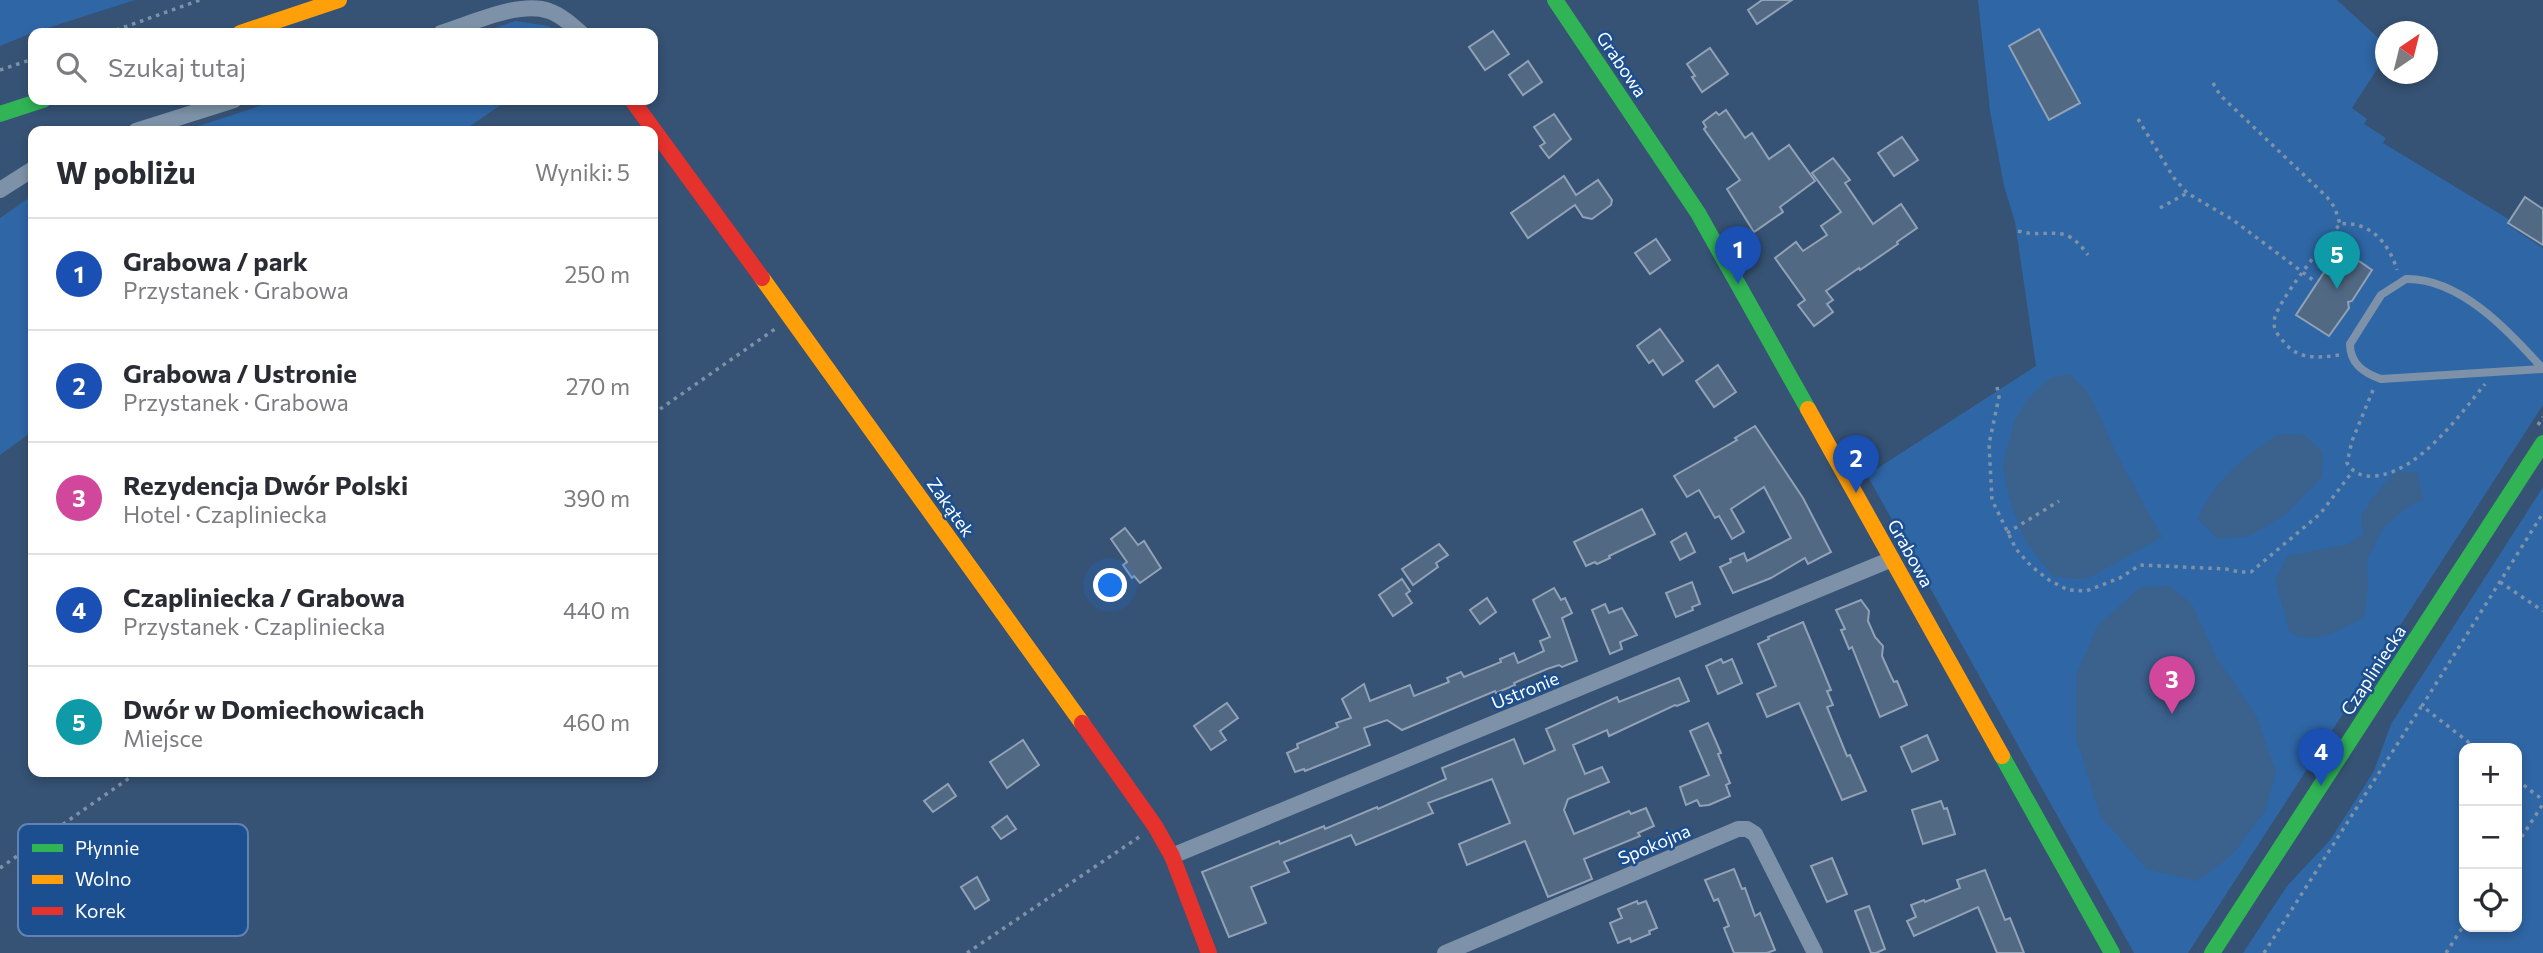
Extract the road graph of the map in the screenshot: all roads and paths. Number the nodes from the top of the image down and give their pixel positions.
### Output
1 (200, 0) edge
2 (340, 0) edge
3 (1555, 0) edge
4 (122, 28) edge
5 (255, 28) edge
6 (457, 28) edge
7 (574, 28) edge
8 (28, 61) edge
9 (0, 70) edge
10 (2213, 83) dead end
11 (28, 105) edge
12 (218, 105) edge
13 (636, 105) edge
14 (0, 114) edge
15 (2138, 119) dead end
16 (152, 126) edge
17 (651, 126) edge
18 (658, 136) edge
19 (28, 172) edge
20 (0, 190) edge
21 (2187, 193) junction
22 (2160, 208) dead end
23 (2340, 224) junction
24 (2018, 231) dead end
25 (2088, 255) dead end
26 (2302, 273) junction
27 (2399, 282) junction
28 (2317, 283) dead end
29 (791, 318) junction
30 (2351, 354) junction
31 (2496, 371) junction
32 (2378, 379) junction
33 (1997, 387) dead end
34 (658, 411) edge
35 (2543, 443) edge
36 (2353, 471) junction
37 (2059, 501) dead end
38 (2543, 513) edge
39 (2007, 533) junction
40 (1892, 559) junction
41 (2500, 582) junction
42 (2543, 611) edge
43 (2422, 706) junction
44 (2470, 743) edge
45 (131, 777) edge
46 (2522, 784) edge
47 (2543, 802) edge
48 (63, 824) edge
49 (1155, 826) junction
50 (2522, 836) edge
51 (18, 855) edge
52 (1172, 856) junction
53 (0, 868) edge
54 (2460, 932) edge
55 (967, 953) edge
56 (1209, 953) edge
57 (1445, 953) edge
58 (1815, 953) edge
59 (2112, 953) edge
60 (2212, 953) edge
61 (2264, 953) edge
62 (2446, 953) edge

1 - 4 path
2 - 5 street
3 - 40 street, Grabowa
6 - 7 street
8 - 9 path
10 - 23 path
11 - 14 street
12 - 16 street
13 - 17 street, Zakątek
15 - 21 path
18 - 29 street, Zakątek
19 - 20 street
21 - 22 path
21 - 26 path
23 - 26 path
23 - 27 path
24 - 25 path
26 - 28 path
26 - 30 path
27 - 30 lane
27 - 31 lane
29 - 34 path
29 - 49 street, Zakątek
30 - 32 lane
31 - 32 lane
31 - 36 path
32 - 36 path
33 - 39 path
35 - 60 street, Czapliniecka
36 - 39 path
37 - 39 path
38 - 41 path
40 - 52 street, Ustronie
40 - 59 street, Grabowa
41 - 42 path
41 - 43 path
43 - 44 path
43 - 61 path
45 - 48 path
46 - 47 path
47 - 50 path
49 - 52 street, Zakątek
49 - 55 path
51 - 53 path
52 - 56 street, Zakątek
54 - 62 path
57 - 58 street, Spokojna

